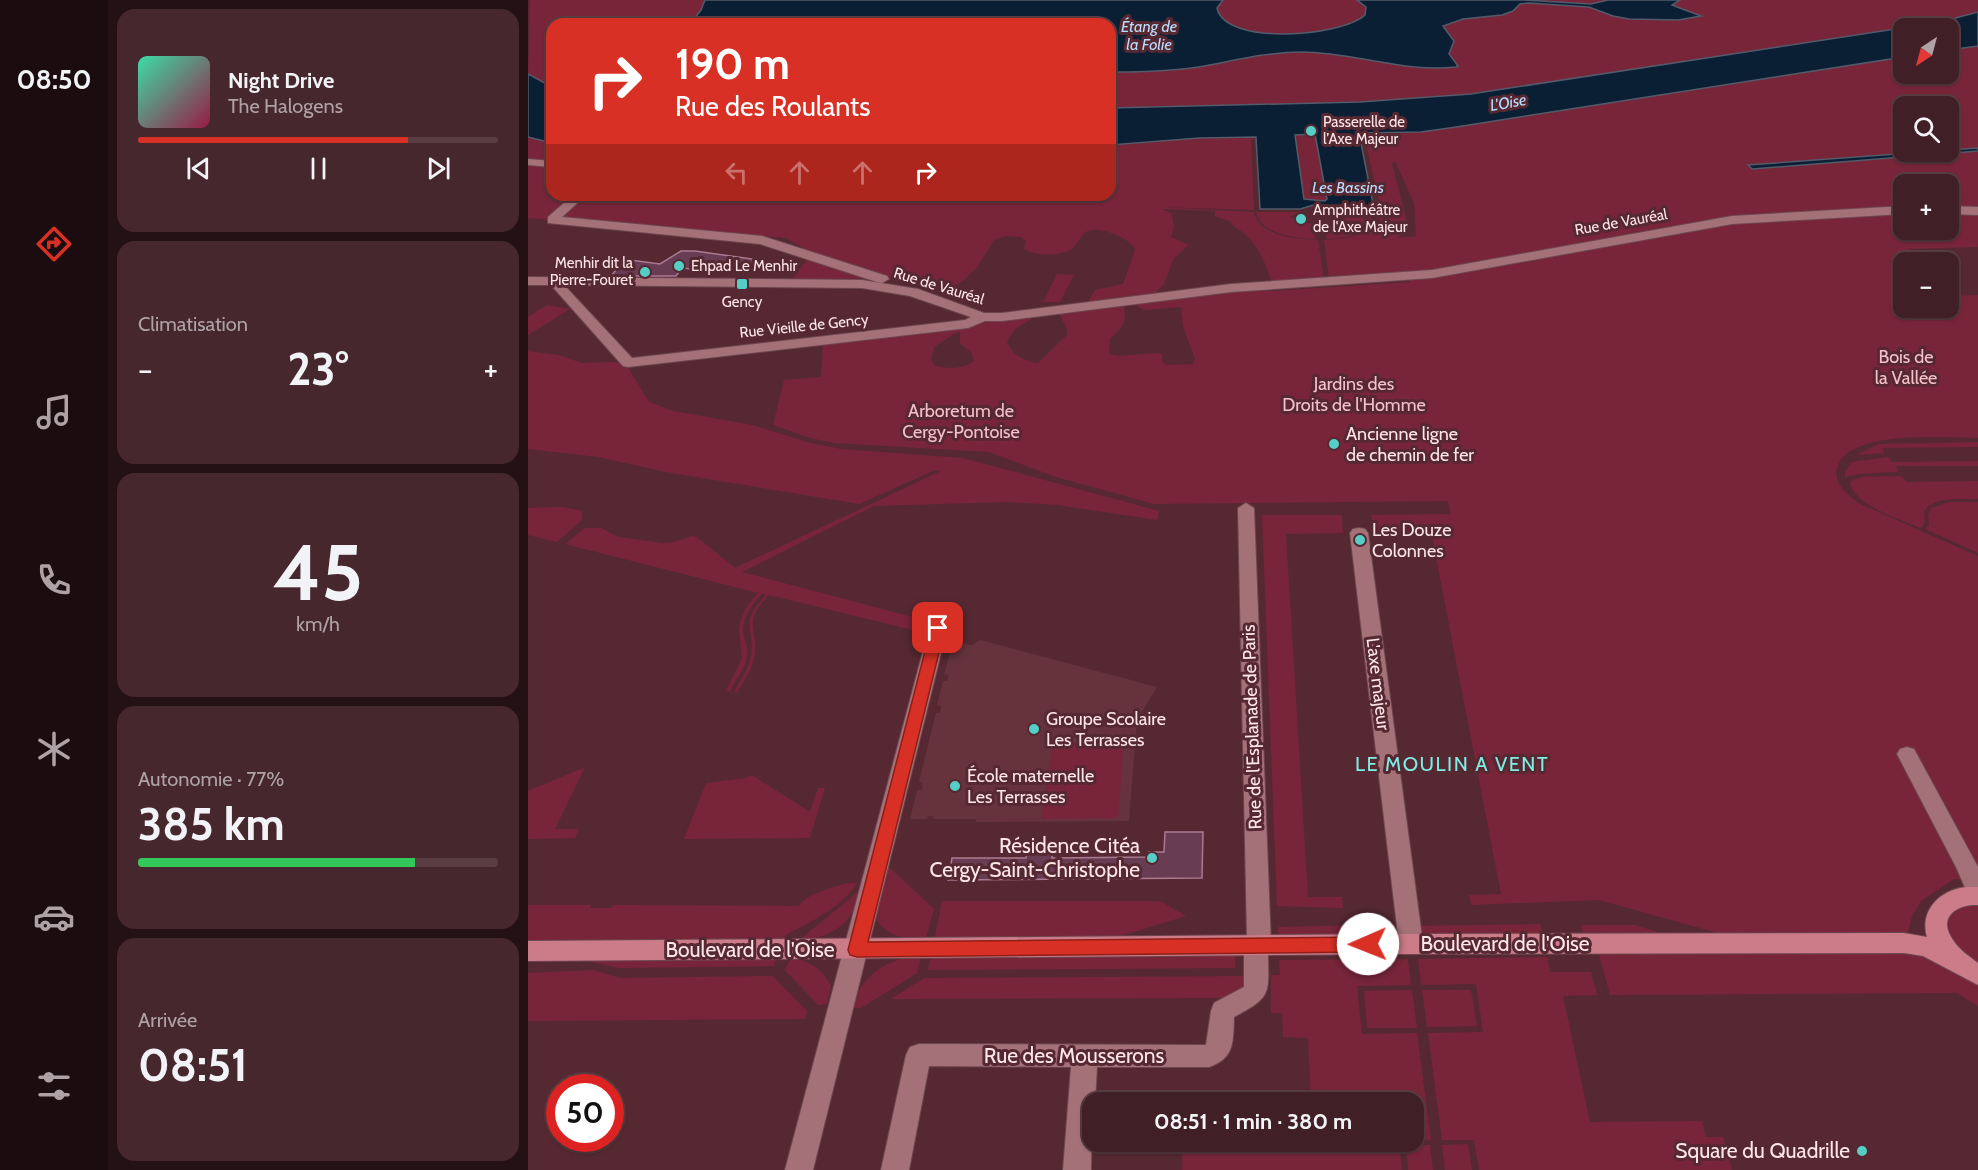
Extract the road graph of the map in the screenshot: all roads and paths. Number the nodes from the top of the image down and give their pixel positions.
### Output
1 (528, 162) edge
2 (546, 164) edge
3 (573, 201) edge
4 (1959, 210) edge
5 (1978, 210) edge
6 (1893, 211) edge
7 (528, 281) edge
8 (560, 282) junction
9 (892, 287) junction
10 (983, 317) junction
11 (1246, 508) dead end
12 (1359, 532) dead end
13 (941, 617) dead end
14 (1907, 754) dead end
15 (1978, 895) edge
16 (1936, 923) junction
17 (1907, 943) junction
18 (1411, 944) junction
19 (1257, 945) junction
20 (857, 950) junction
21 (528, 951) edge
22 (1968, 969) edge
23 (1085, 1056) junction
24 (800, 1170) edge
25 (895, 1170) edge
26 (1077, 1170) edge

1 - 2 street
3 - 9 street
4 - 5 street
6 - 10 street, Rue de Vauréal
7 - 8 street, Rue de Vauréal
8 - 9 street, Rue de Vauréal
8 - 10 street, Rue Vieille de Gency
9 - 10 street, Rue de Vauréal
11 - 19 street, Rue de l'Esplanade de Paris
12 - 18 street, L'axe majeur
13 - 20 street
14 - 15 street
15 - 16 main road
16 - 17 main road
16 - 22 main road
17 - 18 main road, Boulevard de l'Oise
17 - 22 main road, Boulevard de l'Oise
18 - 19 main road, Boulevard de l'Oise
19 - 20 main road, Boulevard de l'Oise
19 - 23 street, Rue des Mousserons
20 - 21 main road, Boulevard de l'Oise
20 - 24 street
23 - 25 street, Rue des Mousserons
23 - 26 street

